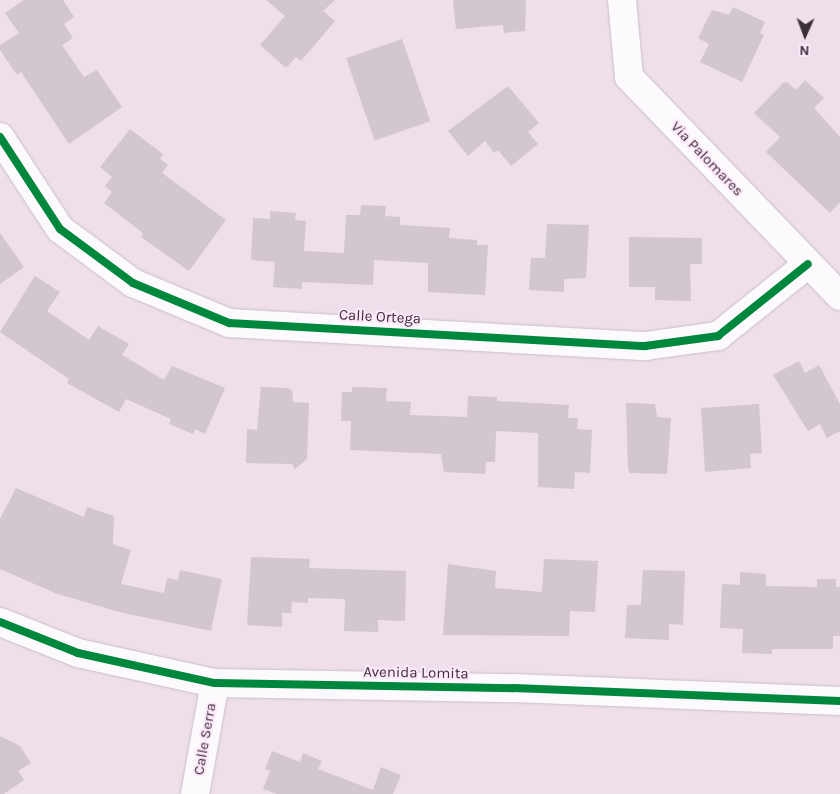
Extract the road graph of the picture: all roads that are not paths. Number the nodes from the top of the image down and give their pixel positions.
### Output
1 (622, 0) edge
2 (0, 137) edge
3 (808, 264) junction
4 (840, 296) edge
5 (0, 622) edge
6 (215, 683) junction
7 (840, 700) edge
8 (195, 794) edge

1 - 3 street, Via Palomares
2 - 3 street, Calle Ortega
3 - 4 street, Via Palomares
5 - 6 street, Avenida Lomita
6 - 7 street, Avenida Lomita
6 - 8 street, Calle Serra

